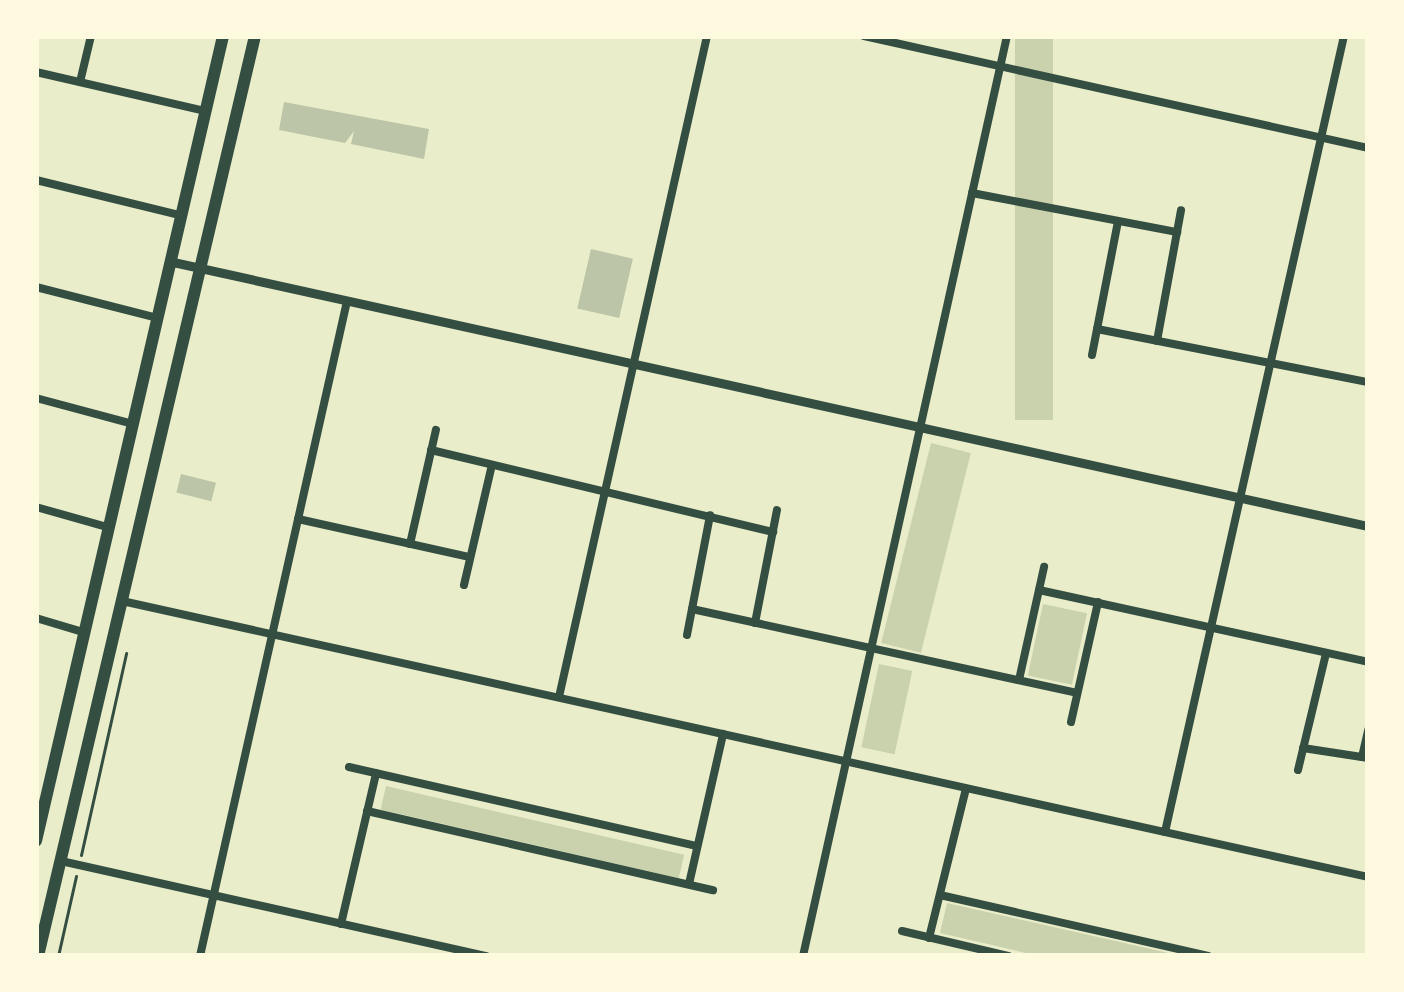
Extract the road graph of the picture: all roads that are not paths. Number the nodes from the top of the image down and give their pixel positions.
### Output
1 (91, 36) edge
2 (223, 36) edge
3 (255, 36) edge
4 (707, 36) edge
5 (864, 36) edge
6 (1006, 36) edge
7 (1344, 36) edge
8 (1000, 66) junction
9 (36, 72) edge
10 (80, 82) junction
11 (205, 111) junction
12 (1321, 138) junction
13 (1368, 148) edge
14 (36, 180) edge
15 (972, 193) junction
16 (1181, 210) dead end
17 (184, 215) junction
18 (1118, 221) junction
19 (1177, 232) junction
20 (173, 262) junction
21 (202, 268) junction
22 (36, 287) edge
23 (347, 301) junction
24 (160, 318) junction
25 (1097, 329) junction
26 (1157, 341) junction
27 (1092, 355) dead end
28 (1270, 363) junction
29 (634, 364) junction
30 (1368, 382) edge
31 (36, 398) edge
32 (136, 424) junction
33 (920, 427) junction
34 (436, 430) dead end
35 (431, 450) junction
36 (492, 465) junction
37 (604, 493) junction
38 (1240, 498) junction
39 (36, 507) edge
40 (777, 510) dead end
41 (710, 515) junction
42 (298, 519) junction
43 (1368, 526) edge
44 (111, 529) junction
45 (772, 532) junction
46 (410, 544) junction
47 (470, 557) junction
48 (1044, 567) dead end
49 (464, 585) dead end
50 (1039, 590) junction
51 (119, 600) junction
52 (1098, 602) junction
53 (692, 609) junction
54 (36, 618) edge
55 (755, 623) junction
56 (1211, 628) junction
57 (87, 633) junction
58 (272, 634) junction
59 (687, 635) dead end
60 (871, 648) junction
61 (1326, 652) junction
62 (1368, 662) edge
63 (1019, 680) junction
64 (1078, 693) junction
65 (559, 697) junction
66 (1071, 722) dead end
67 (1368, 730) edge
68 (723, 734) junction
69 (36, 735) edge
70 (1303, 748) junction
71 (1365, 757) edge
72 (846, 761) junction
73 (36, 764) edge
74 (349, 767) dead end
75 (1298, 770) dead end
76 (376, 773) junction
77 (966, 788) junction
78 (368, 811) junction
79 (1166, 832) junction
80 (36, 841) edge
81 (698, 846) junction
82 (59, 860) junction
83 (1368, 877) edge
84 (689, 884) junction
85 (712, 890) dead end
86 (940, 895) junction
87 (214, 896) junction
88 (341, 924) junction
89 (902, 931) dead end
90 (929, 938) junction
91 (38, 956) edge
92 (200, 956) edge
93 (487, 956) edge
94 (802, 956) edge
95 (1009, 956) edge
96 (1208, 956) edge

1 - 10 street
2 - 11 main road
3 - 21 main road
4 - 29 street
5 - 8 street
6 - 8 street
7 - 12 street
8 - 12 street
8 - 15 street
9 - 10 street
10 - 11 street
11 - 17 main road
12 - 13 street
12 - 28 street
14 - 17 street
15 - 18 street
15 - 33 street
16 - 19 street
17 - 20 main road
18 - 19 street
18 - 25 street
19 - 26 street
20 - 21 street
20 - 24 main road
21 - 23 street
21 - 51 main road
22 - 24 street
23 - 29 street
23 - 42 street
24 - 32 main road
25 - 26 street
25 - 27 street
26 - 28 street
28 - 30 street
28 - 38 street
29 - 33 street
29 - 37 street
31 - 32 street
32 - 44 main road
33 - 38 street
33 - 60 street
34 - 35 street
35 - 36 street
35 - 46 street
36 - 37 street
36 - 47 street
37 - 41 street
37 - 65 street
38 - 43 street
38 - 56 street
39 - 44 street
40 - 45 street
41 - 45 street
41 - 53 street
42 - 46 street
42 - 58 street
44 - 57 main road
45 - 55 street
46 - 47 street
47 - 49 street
48 - 50 street
50 - 52 street
50 - 63 street
51 - 58 street
51 - 82 main road
52 - 56 street
52 - 64 street
53 - 55 street
53 - 59 street
54 - 57 street
55 - 60 street
56 - 61 street
56 - 79 street
57 - 80 main road
58 - 65 street
58 - 87 street
60 - 63 street
60 - 72 street
61 - 62 street
61 - 70 street
63 - 64 street
64 - 66 street
65 - 68 street
67 - 71 street
68 - 72 street
68 - 81 street
69 - 73 street
70 - 71 street
70 - 75 street
72 - 77 street
72 - 94 street
74 - 76 street
76 - 78 street
76 - 81 street
77 - 79 street
77 - 86 street
78 - 84 street
78 - 88 street
79 - 83 street
81 - 84 street
82 - 87 street
82 - 91 main road
84 - 85 street
86 - 90 street
86 - 96 street
87 - 88 street
87 - 92 street
88 - 93 street
89 - 90 street
90 - 95 street

